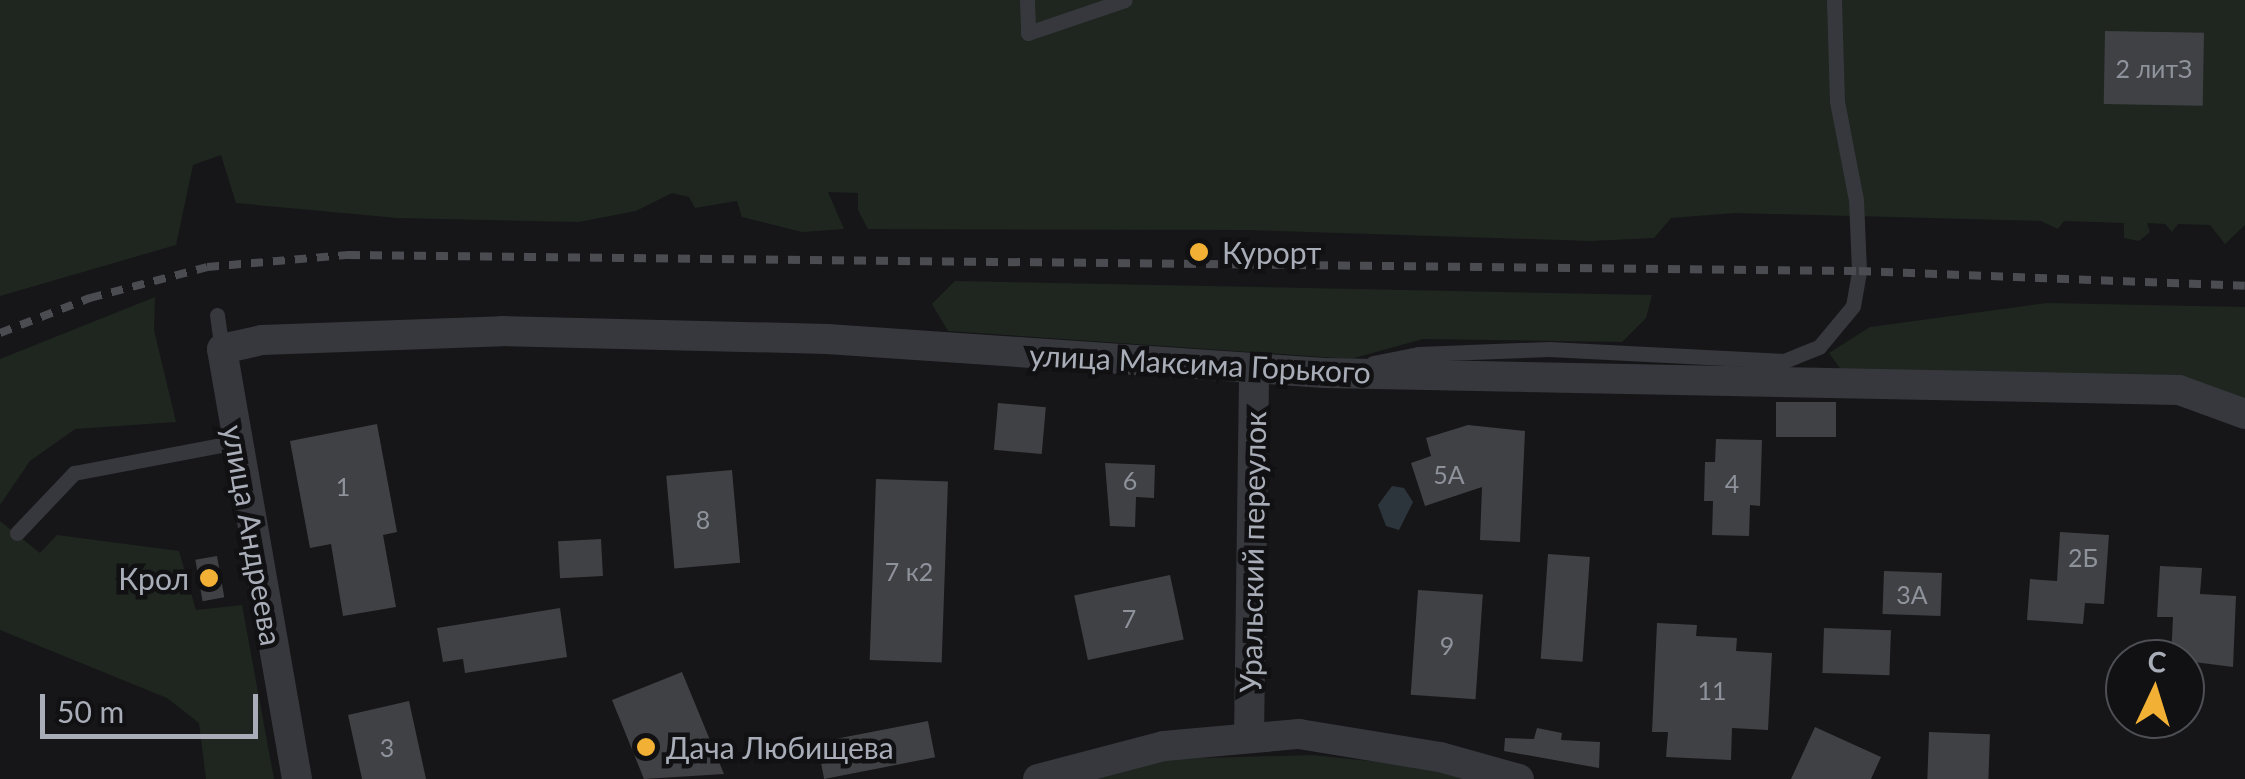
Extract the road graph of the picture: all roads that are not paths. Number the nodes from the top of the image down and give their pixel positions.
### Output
1 (1027, 0) edge
2 (1124, 0) edge
3 (1834, 0) edge
4 (216, 315) dead end
5 (222, 350) junction
6 (1254, 369) junction
7 (1325, 373) junction
8 (2245, 414) edge
9 (236, 442) junction
10 (17, 534) dead end
11 (1249, 736) junction
12 (296, 779) edge
13 (1038, 779) edge
14 (1518, 779) edge

1 - 2 lane
3 - 7 lane
4 - 5 lane
5 - 6 street, улица Максима Горького
5 - 9 street, улица Андреева
6 - 7 street, улица Максима Горького
6 - 11 street, Уральский переулок
7 - 8 street, улица Максима Горького
9 - 10 lane
9 - 12 street, улица Андреева
11 - 13 street
11 - 14 street

